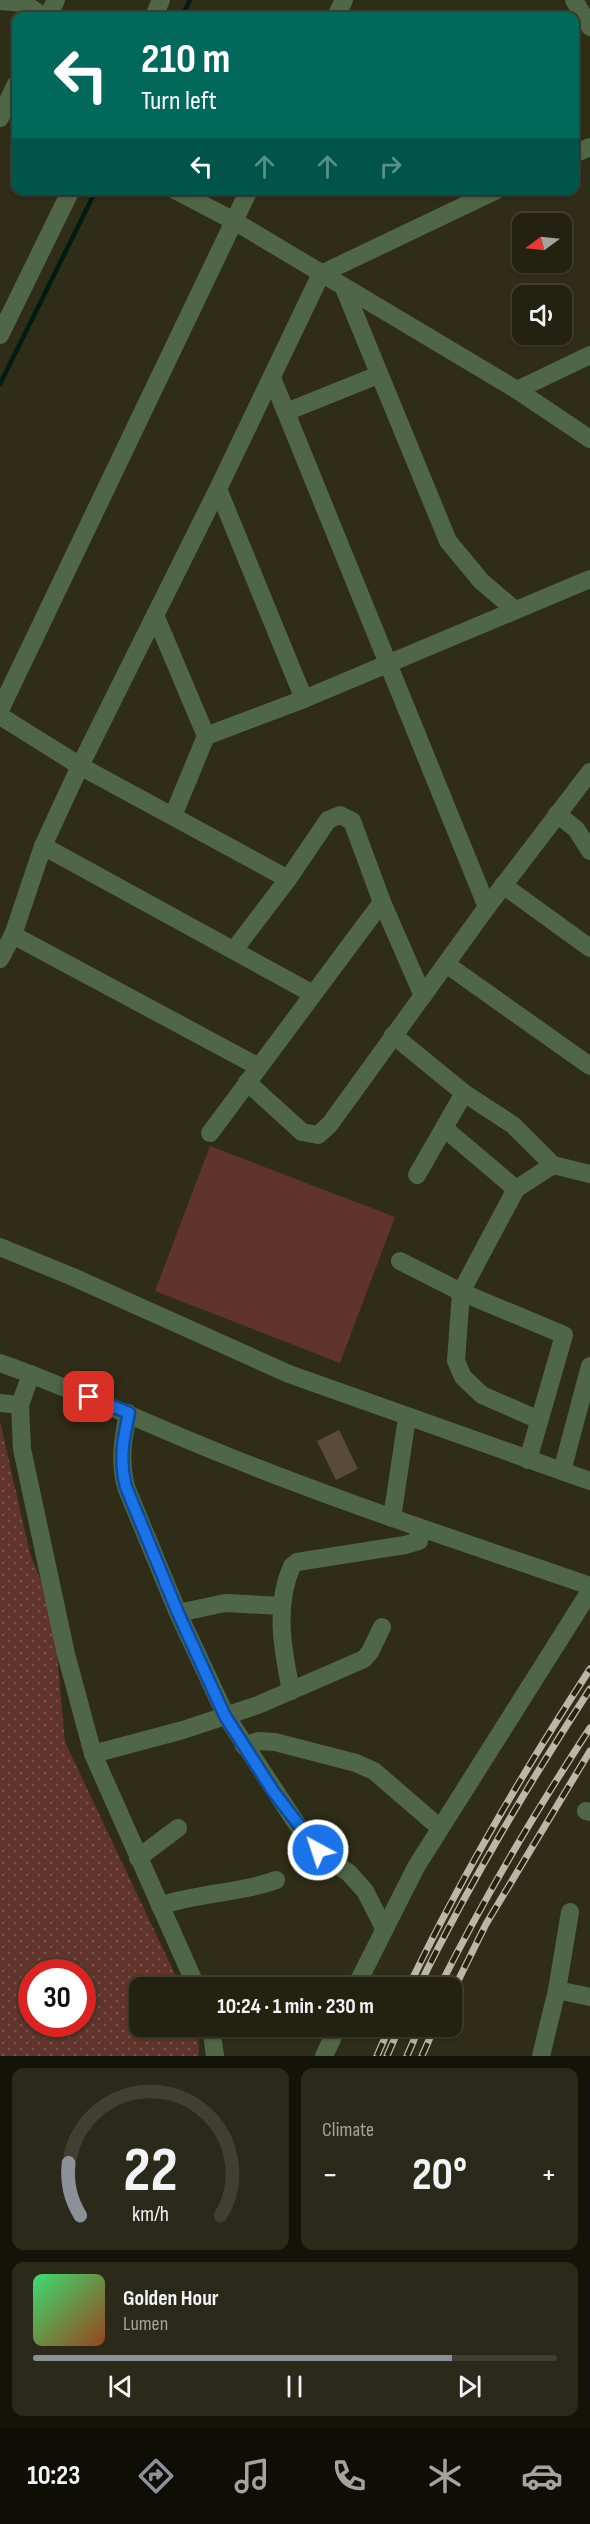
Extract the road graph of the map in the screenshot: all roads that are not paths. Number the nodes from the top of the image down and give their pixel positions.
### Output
1 (574, 0) edge
2 (0, 2) edge
3 (37, 12) edge
4 (590, 27) edge
5 (12, 94) edge
6 (6, 108) edge
7 (69, 195) edge
8 (185, 195) edge
9 (247, 195) edge
10 (487, 195) edge
11 (234, 221) junction
12 (321, 274) junction
13 (344, 288) junction
14 (0, 335) edge
15 (590, 355) edge
16 (378, 375) junction
17 (272, 378) junction
18 (517, 390) junction
19 (285, 412) junction
20 (590, 439) edge
21 (218, 489) junction
22 (590, 579) edge
23 (515, 610) junction
24 (155, 615) junction
25 (389, 664) junction
26 (304, 699) junction
27 (0, 710) edge
28 (0, 716) edge
29 (206, 736) junction
30 (80, 766) junction
31 (590, 772) edge
32 (557, 814) junction
33 (173, 816) junction
34 (43, 846) junction
35 (590, 851) edge
36 (288, 879) junction
37 (503, 885) junction
38 (382, 902) junction
39 (487, 907) junction
40 (13, 935) junction
41 (590, 948) edge
42 (234, 950) junction
43 (0, 959) edge
44 (446, 964) junction
45 (313, 994) junction
46 (423, 996) junction
47 (393, 1035) junction
48 (590, 1066) edge
49 (259, 1067) junction
50 (247, 1082) junction
51 (464, 1093) junction
52 (444, 1128) junction
53 (210, 1133) dead end
54 (553, 1165) junction
55 (590, 1174) edge
56 (417, 1176) dead end
57 (516, 1189) junction
58 (0, 1247) edge
59 (400, 1261) dead end
60 (461, 1292) junction
61 (0, 1363) edge
62 (590, 1366) edge
63 (31, 1374) junction
64 (0, 1402) edge
65 (20, 1405) junction
66 (129, 1413) junction
67 (407, 1418) junction
68 (539, 1420) junction
69 (528, 1460) junction
70 (562, 1471) junction
71 (590, 1481) edge
72 (393, 1518) junction
73 (418, 1527) junction
74 (590, 1586) edge
75 (590, 1591) edge
76 (282, 1606) junction
77 (178, 1613) junction
78 (382, 1627) dead end
79 (291, 1691) junction
80 (225, 1716) junction
81 (244, 1746) junction
82 (93, 1754) junction
83 (178, 1828) dead end
84 (440, 1828) junction
85 (138, 1858) junction
86 (276, 1880) dead end
87 (160, 1906) junction
88 (570, 1912) dead end
89 (384, 1928) junction
90 (192, 1977) edge
91 (361, 1977) edge
92 (557, 1990) junction
93 (590, 1997) edge
94 (212, 2037) edge
95 (333, 2037) edge
96 (215, 2056) edge
97 (324, 2056) edge
98 (541, 2056) edge

1 - 4 street
2 - 3 street
5 - 6 street
7 - 14 street
8 - 11 street
9 - 11 street
10 - 12 street
11 - 12 street
11 - 27 street
12 - 13 street
12 - 17 street
13 - 16 street
13 - 18 street
15 - 18 street
16 - 19 street
16 - 23 street
17 - 19 street
17 - 21 street
18 - 20 street
19 - 25 street
21 - 24 street
21 - 26 street
22 - 23 street
23 - 25 street
24 - 29 street
24 - 30 street
25 - 26 street
25 - 39 street
26 - 29 street
28 - 30 street
29 - 33 street
30 - 33 street
30 - 34 street
31 - 32 street
32 - 35 street
32 - 37 street
33 - 36 street
34 - 40 street
34 - 42 street
36 - 38 street
36 - 42 street
37 - 39 street
37 - 41 street
38 - 45 street
38 - 46 street
39 - 44 street
40 - 43 street
40 - 49 street
42 - 45 street
44 - 46 street
44 - 48 street
45 - 49 street
46 - 47 street
47 - 50 street
47 - 51 street
49 - 50 street
50 - 53 street
51 - 52 street
51 - 54 street
52 - 56 street
52 - 57 street
54 - 55 street
54 - 57 street
57 - 60 street
58 - 67 street
59 - 60 street
60 - 68 street
60 - 68 street
61 - 63 street
62 - 70 street
63 - 65 street
63 - 66 street
64 - 65 street
65 - 82 street
66 - 72 street
66 - 77 street
67 - 69 street
67 - 72 street
68 - 69 street
69 - 70 street
70 - 71 street
72 - 73 street
73 - 74 street
73 - 76 street
75 - 84 street
76 - 77 street
76 - 79 street
77 - 80 street
78 - 79 street
79 - 80 street
80 - 81 street
80 - 82 street
81 - 84 street
81 - 89 street
82 - 85 street
83 - 85 street
84 - 89 street
85 - 87 street
86 - 87 street
87 - 90 street
88 - 92 street
89 - 91 street
92 - 93 street
92 - 98 street
94 - 96 street
95 - 97 street

